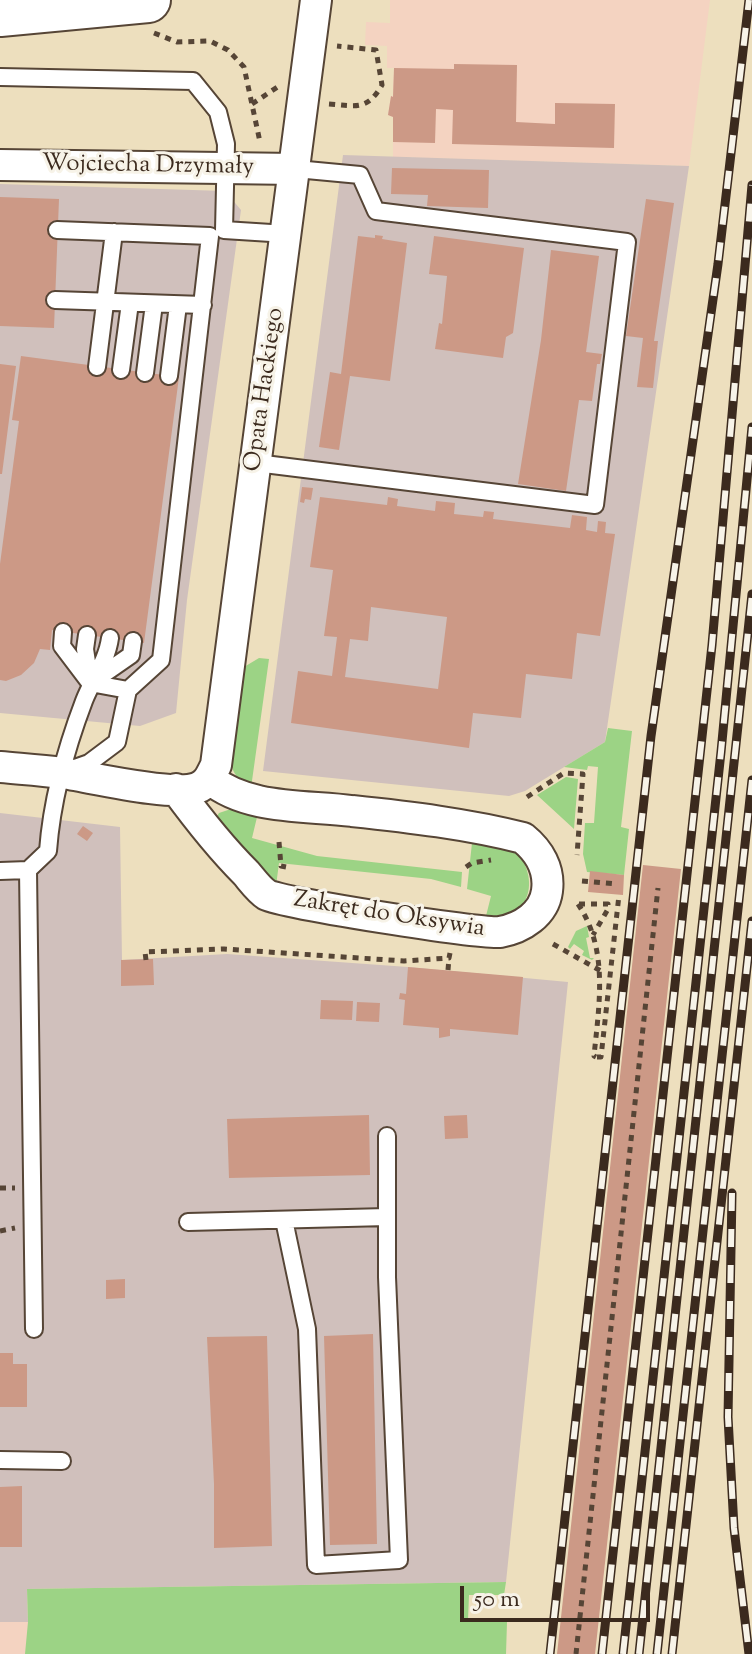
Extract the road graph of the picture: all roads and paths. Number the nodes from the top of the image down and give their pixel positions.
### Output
1 (316, 0) edge
2 (0, 14) edge
3 (150, 16) edge
4 (331, 45) dead end
5 (0, 77) edge
6 (324, 104) dead end
7 (0, 165) edge
8 (227, 168) junction
9 (266, 168) junction
10 (296, 169) junction
11 (57, 230) dead end
12 (114, 232) junction
13 (217, 233) junction
14 (287, 234) junction
15 (55, 300) dead end
16 (105, 302) junction
17 (130, 303) junction
18 (154, 304) junction
19 (178, 305) junction
20 (203, 305) junction
21 (97, 367) dead end
22 (121, 370) dead end
23 (145, 373) dead end
24 (169, 376) dead end
25 (256, 463) junction
26 (63, 632) dead end
27 (87, 635) dead end
28 (110, 638) dead end
29 (133, 641) dead end
30 (90, 683) junction
31 (128, 690) junction
32 (0, 767) edge
33 (59, 773) junction
34 (210, 779) junction
35 (176, 789) junction
36 (527, 797) dead end
37 (279, 842) dead end
38 (577, 855) dead end
39 (286, 867) dead end
40 (28, 870) junction
41 (0, 871) edge
42 (582, 881) dead end
43 (617, 884) dead end
44 (658, 888) dead end
45 (619, 895) dead end
46 (593, 935) junction
47 (553, 944) dead end
48 (451, 948) dead end
49 (388, 950) dead end
50 (449, 958) junction
51 (146, 960) dead end
52 (387, 960) junction
53 (448, 970) dead end
54 (601, 971) junction
55 (387, 1136) dead end
56 (387, 1217) junction
57 (284, 1220) junction
58 (188, 1222) dead end
59 (34, 1329) dead end
60 (0, 1460) edge
61 (62, 1461) dead end
62 (576, 1654) edge

1 - 10 street, Opata Hackiego
2 - 3 highway
3 - 9 path
4 - 6 path
5 - 8 lane
7 - 8 street, Wojciecha Drzymały
8 - 9 street, Wojciecha Drzymały
8 - 13 lane
9 - 10 street, Wojciecha Drzymały
10 - 14 street, Opata Hackiego
10 - 25 lane
11 - 12 lane
12 - 13 lane
12 - 16 lane
13 - 14 lane
13 - 20 lane
14 - 25 street, Opata Hackiego
15 - 16 lane
16 - 17 lane
16 - 21 lane
17 - 18 lane
17 - 22 lane
18 - 19 lane
18 - 23 lane
19 - 20 lane
19 - 24 lane
20 - 31 lane
25 - 34 street, Opata Hackiego
26 - 30 lane
27 - 30 lane
28 - 30 lane
29 - 30 lane
30 - 31 lane
30 - 33 lane
31 - 33 lane
32 - 33 street
33 - 35 street
33 - 40 lane
34 - 35 street
34 - 35 street, Zakręt do Oksywia
36 - 38 path
37 - 39 path
40 - 41 lane
40 - 59 lane
42 - 43 path
44 - 62 path
45 - 54 path
46 - 46 path
46 - 54 path
47 - 54 path
48 - 50 path
49 - 52 path
50 - 52 path
50 - 53 path
51 - 52 path
55 - 56 lane
56 - 57 lane
56 - 57 lane
57 - 58 lane
60 - 61 lane

